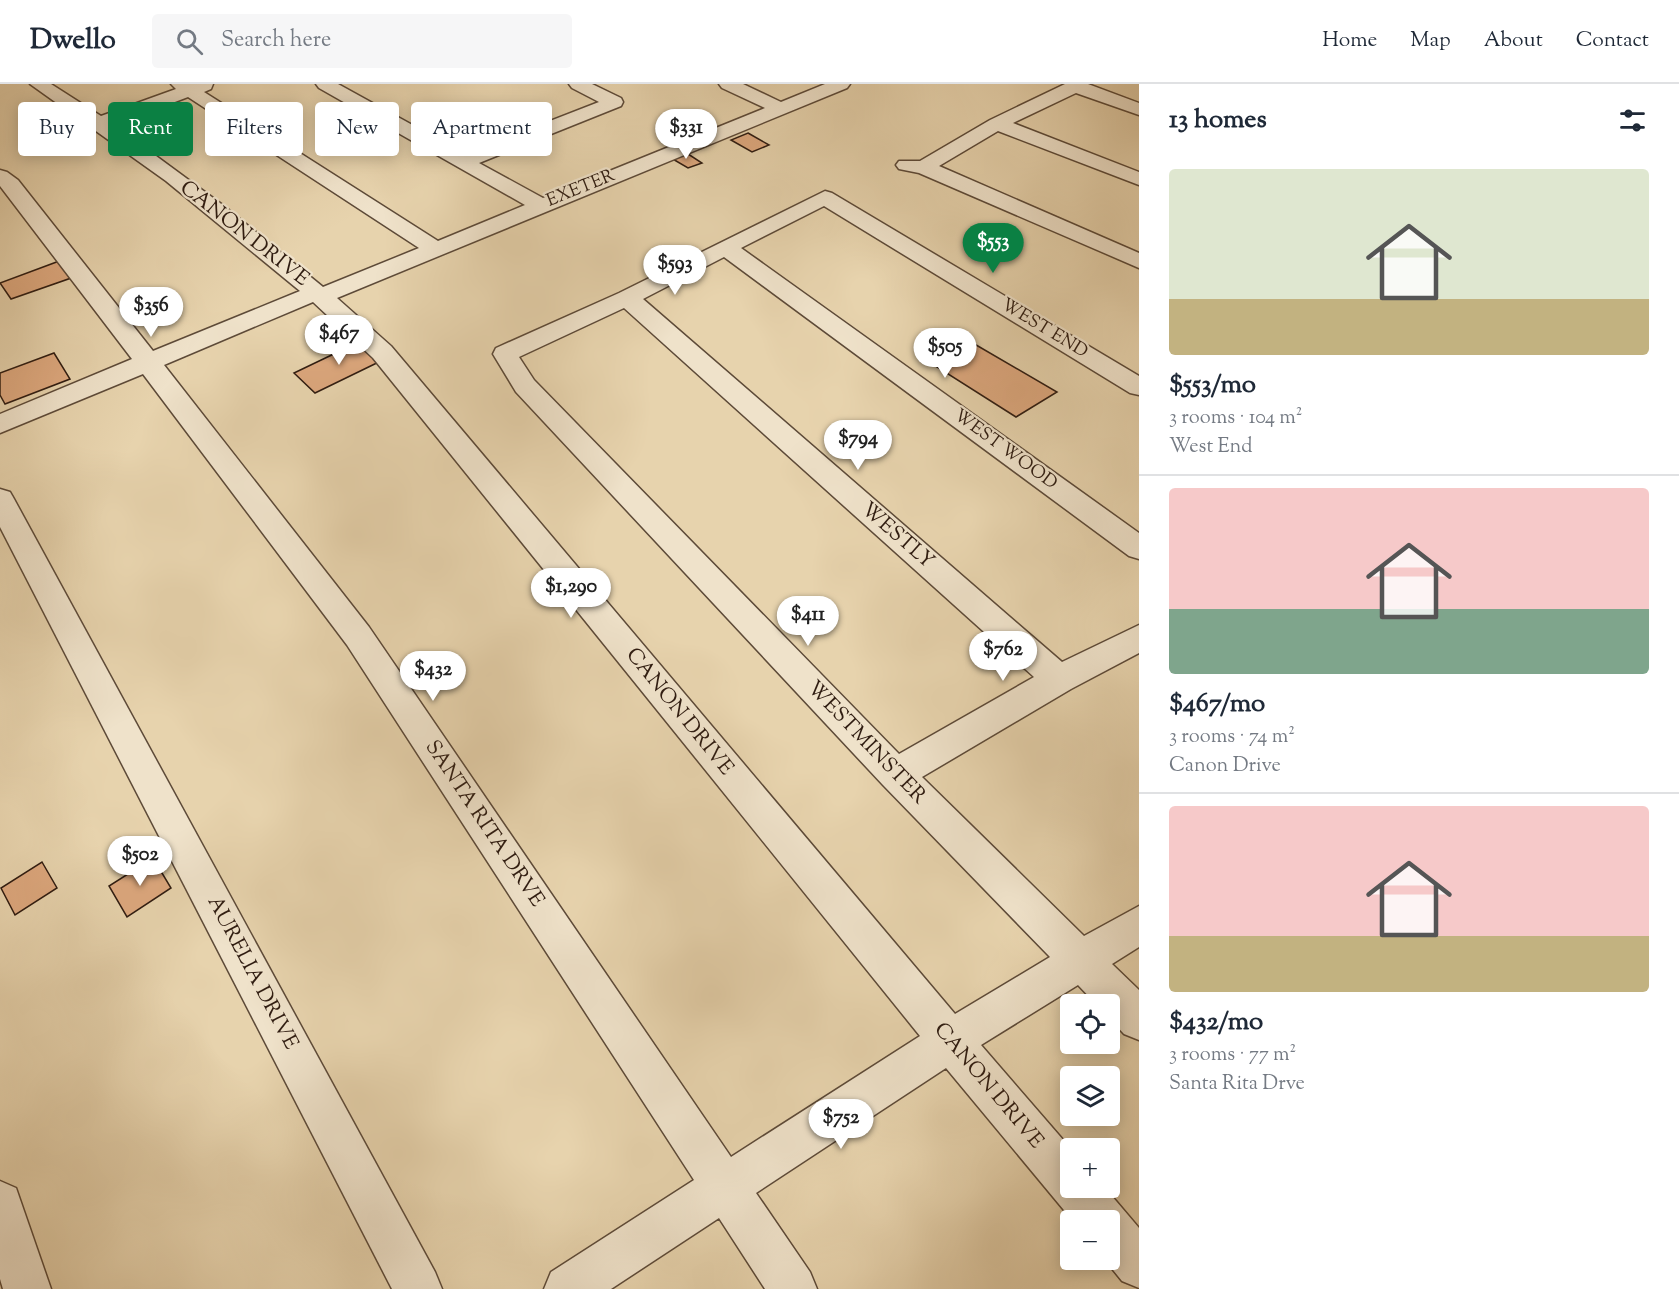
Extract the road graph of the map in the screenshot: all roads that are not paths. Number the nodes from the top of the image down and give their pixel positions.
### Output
1 (39, 84) edge
2 (356, 84) edge
3 (578, 84) edge
4 (728, 84) edge
5 (841, 84) edge
6 (1077, 85) edge
7 (192, 86) edge
8 (331, 87) edge
9 (780, 108) junction
10 (1139, 109) edge
11 (100, 123) junction
12 (997, 124) junction
13 (463, 162) junction
14 (0, 176) edge
15 (1139, 179) edge
16 (542, 206) junction
17 (725, 247) junction
18 (435, 249) junction
19 (1139, 261) edge
20 (320, 294) junction
21 (627, 298) junction
22 (1083, 322) dead end
23 (1057, 338) junction
24 (148, 363) junction
25 (1139, 387) edge
26 (0, 424) edge
27 (0, 499) edge
28 (1139, 548) edge
29 (1139, 638) edge
30 (1059, 679) junction
31 (895, 774) junction
32 (1139, 925) edge
33 (1083, 961) junction
34 (1139, 1019) edge
35 (950, 1041) junction
36 (1060, 1171) edge
37 (727, 1188) junction
38 (1083, 1198) edge
39 (0, 1204) edge
40 (1094, 1210) edge
41 (1120, 1242) edge
42 (1139, 1264) edge
43 (27, 1289) edge
44 (418, 1289) edge
45 (568, 1289) edge
46 (793, 1289) edge

1 - 11 street, CANON DRIVE
2 - 8 street
3 - 13 street
4 - 9 street
5 - 9 street, EXETER
6 - 10 street
6 - 12 street
7 - 11 street
7 - 18 street
8 - 13 street
9 - 16 street, EXETER
11 - 20 street, CANON DRIVE
12 - 15 street
12 - 19 street
13 - 16 street
14 - 24 street, SANTA RITA DRVE
16 - 18 street, EXETER
17 - 21 street
17 - 23 street, WEST END
17 - 28 street, WEST WOOD
18 - 20 street, EXETER
20 - 24 street, EXETER
20 - 35 street, CANON DRIVE
21 - 30 street, WESTLY
21 - 31 street, WESTMINSTER
22 - 23 street
23 - 25 street, WEST END
24 - 26 street, EXETER
24 - 37 street, SANTA RITA DRVE
27 - 44 street, AURELIA DRIVE
29 - 30 street
30 - 31 street
31 - 33 street, WESTMINSTER
32 - 33 street
33 - 34 street, WESTMINSTER
33 - 35 street
35 - 36 street, CANON DRIVE
35 - 37 street
37 - 45 street
37 - 46 street, SANTA RITA DRVE
38 - 40 street
39 - 43 street
41 - 42 street

